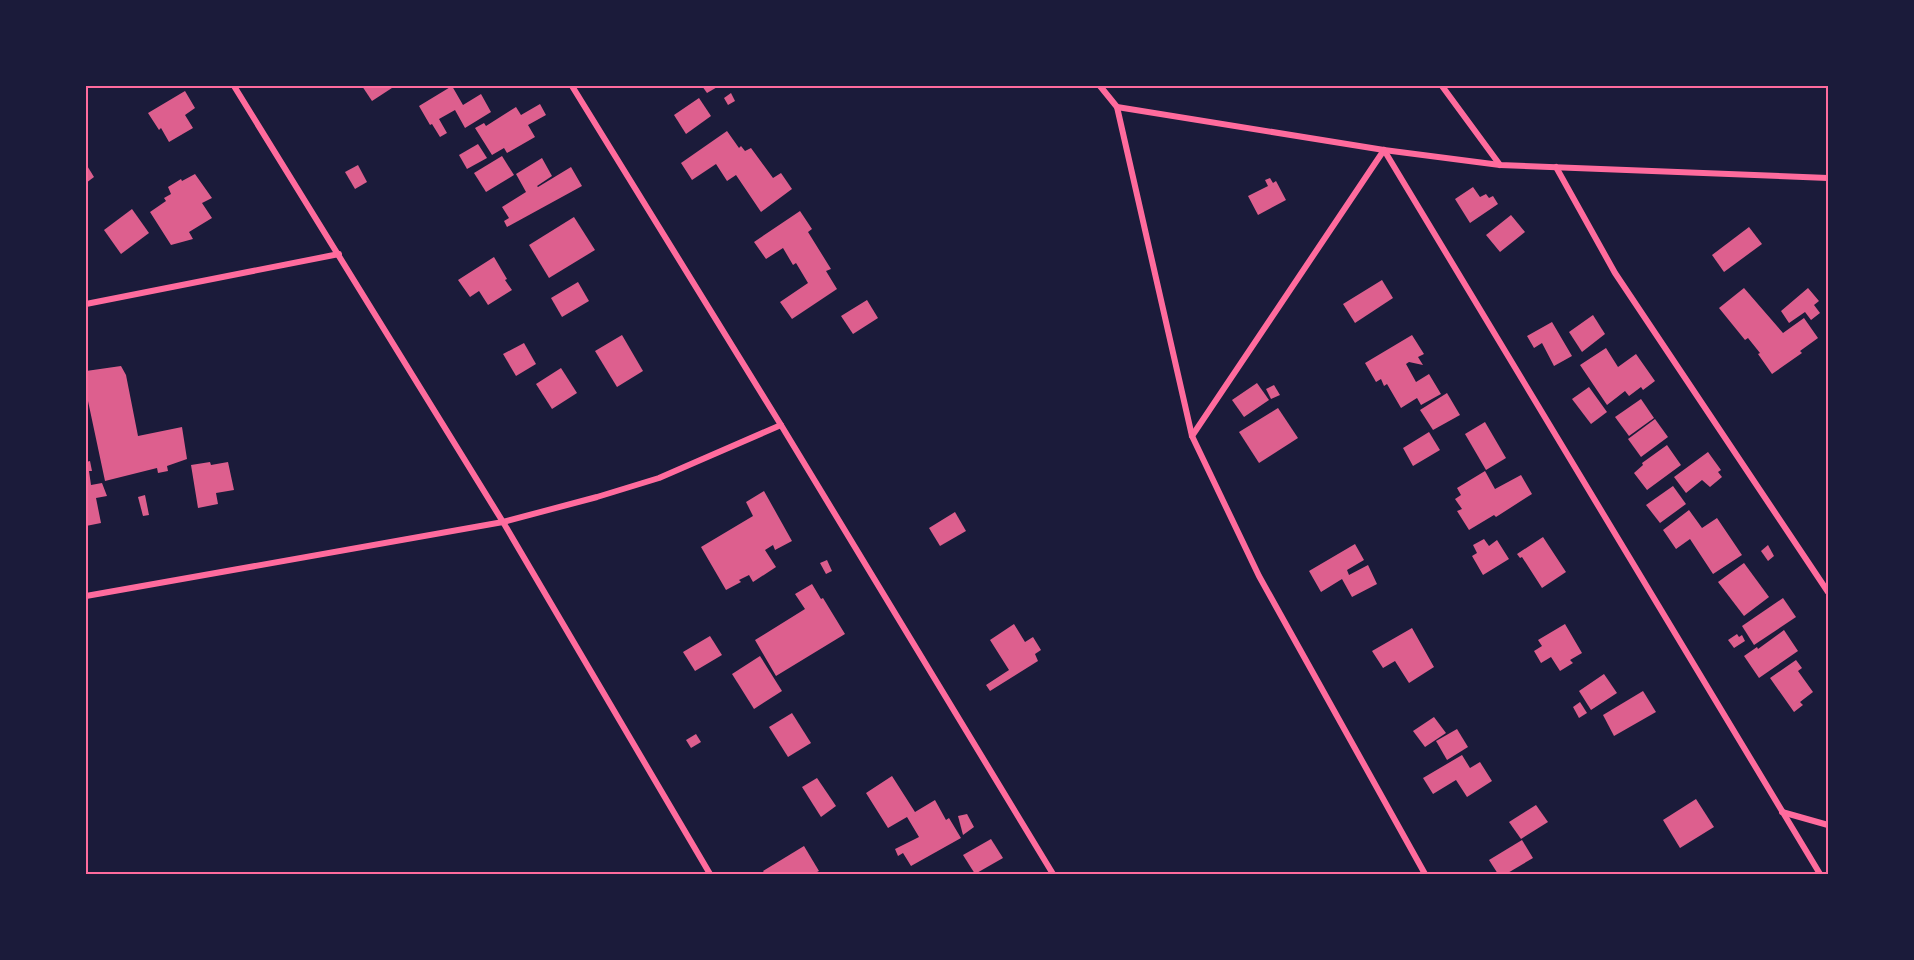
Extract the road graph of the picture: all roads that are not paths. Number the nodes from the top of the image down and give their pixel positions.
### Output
1 (234, 86) edge
2 (572, 86) edge
3 (1100, 86) edge
4 (1442, 86) edge
5 (1117, 107) junction
6 (1384, 150) junction
7 (1500, 165) junction
8 (1556, 167) junction
9 (1828, 178) edge
10 (339, 254) junction
11 (86, 304) edge
12 (781, 425) junction
13 (1192, 436) junction
14 (503, 522) junction
15 (1828, 592) edge
16 (86, 596) edge
17 (1781, 812) junction
18 (1828, 825) edge
19 (710, 874) edge
20 (1053, 874) edge
21 (1425, 874) edge
22 (1820, 874) edge

1 - 10 street
2 - 12 street
3 - 5 street
4 - 7 street
5 - 6 street
5 - 13 street
6 - 7 street
6 - 13 street
6 - 17 street
7 - 8 street
8 - 9 street
8 - 15 street
10 - 11 street
10 - 14 street
12 - 14 street
12 - 20 street
13 - 21 street
14 - 16 street
14 - 19 street
17 - 18 street
17 - 22 street

